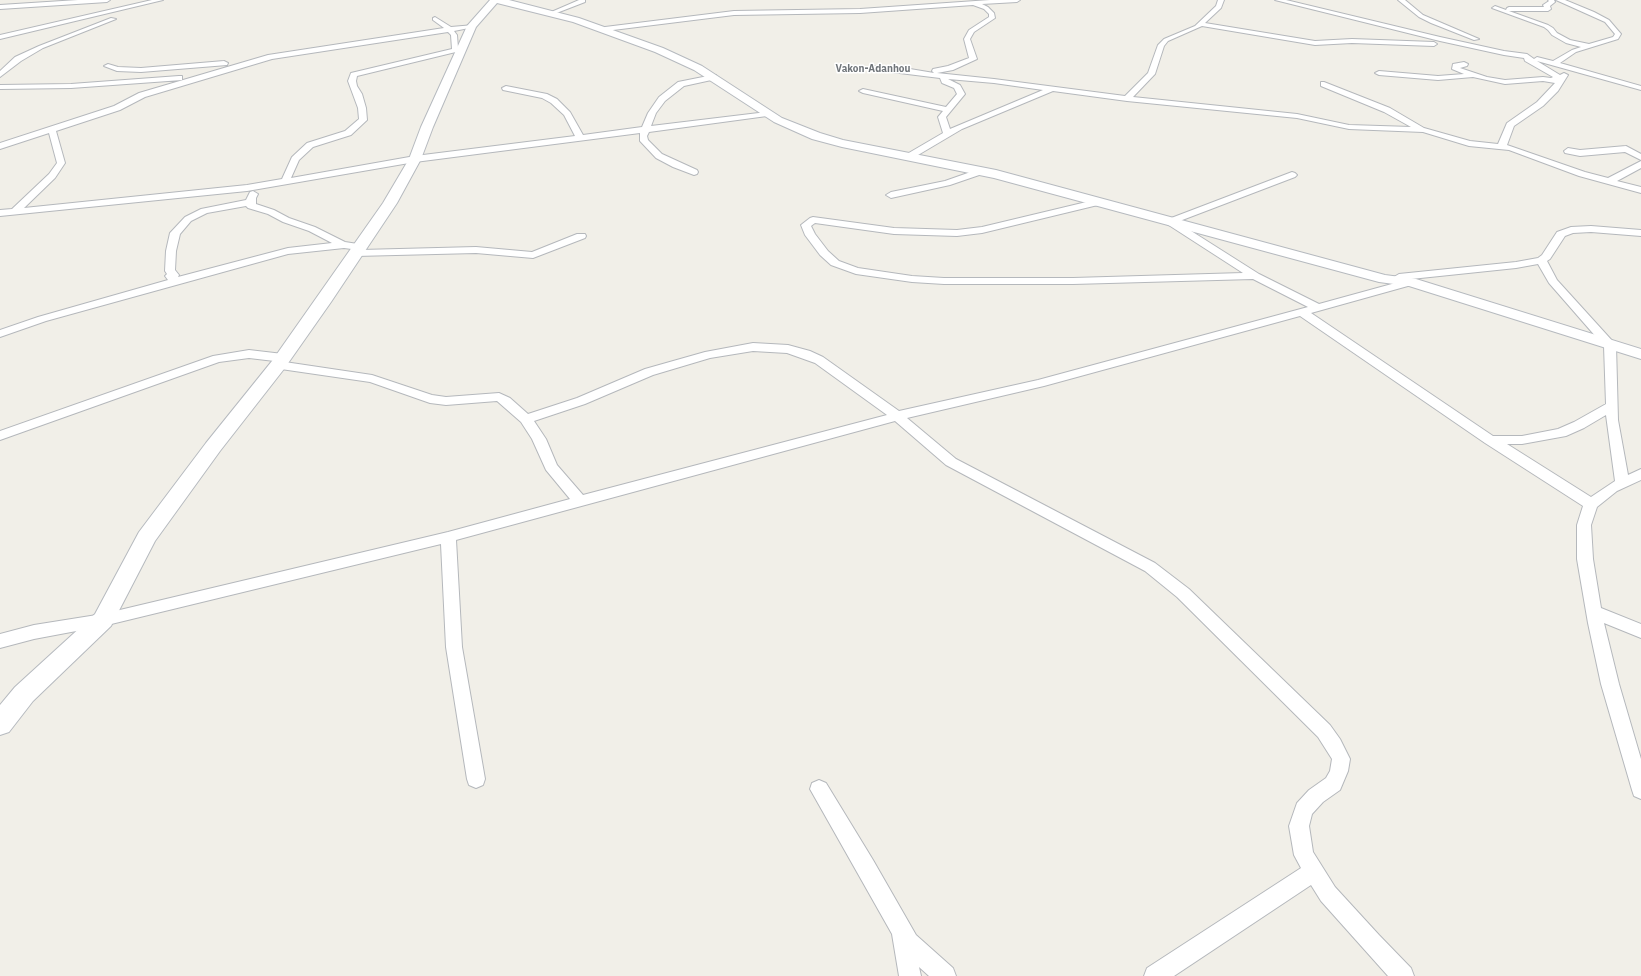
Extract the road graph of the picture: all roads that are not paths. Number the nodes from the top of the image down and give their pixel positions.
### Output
1 (107, 0) edge
2 (160, 0) edge
3 (496, 0) edge
4 (591, 0) edge
5 (1017, 0) edge
6 (1220, 0) edge
7 (1278, 0) edge
8 (1401, 0) edge
9 (1551, 0) edge
10 (1559, 0) edge
11 (582, 1) edge
12 (870, 4) dead end
13 (976, 4) junction
14 (0, 7) edge
15 (123, 8) junction
16 (860, 11) junction
17 (552, 12) junction
18 (435, 19) dead end
19 (1591, 20) dead end
20 (1200, 24) junction
21 (472, 26) junction
22 (605, 29) junction
23 (449, 30) junction
24 (1618, 34) junction
25 (0, 37) edge
26 (1447, 44) junction
27 (1470, 45) junction
28 (1587, 46) junction
29 (458, 49) junction
30 (1454, 50) dead end
31 (1527, 56) junction
32 (259, 60) junction
33 (1555, 63) junction
34 (1464, 64) dead end
35 (108, 66) dead end
36 (1568, 67) junction
37 (875, 68) dead end
38 (904, 70) junction
39 (1379, 73) dead end
40 (0, 75) edge
41 (942, 76) junction
42 (713, 77) junction
43 (193, 79) junction
44 (1486, 79) junction
45 (994, 81) junction
46 (1324, 84) dead end
47 (0, 87) edge
48 (506, 88) dead end
49 (1641, 88) edge
50 (1053, 89) junction
51 (863, 91) dead end
52 (1034, 96) junction
53 (1127, 99) junction
54 (948, 110) junction
55 (767, 114) junction
56 (646, 129) junction
57 (52, 130) junction
58 (1423, 130) junction
59 (947, 134) junction
60 (580, 138) junction
61 (0, 146) edge
62 (1502, 146) junction
63 (1568, 151) dead end
64 (910, 156) junction
65 (1641, 157) edge
66 (415, 159) junction
67 (1641, 164) edge
68 (982, 171) junction
69 (694, 172) dead end
70 (1292, 176) dead end
71 (285, 182) junction
72 (1608, 182) junction
73 (264, 185) junction
74 (1641, 190) edge
75 (891, 195) dead end
76 (250, 202) junction
77 (1099, 202) junction
78 (14, 212) junction
79 (0, 213) edge
80 (1169, 222) junction
81 (1641, 233) edge
82 (581, 236) dead end
83 (353, 249) junction
84 (1541, 260) junction
85 (1255, 276) junction
86 (1384, 279) junction
87 (175, 280) junction
88 (1411, 282) junction
89 (1317, 307) junction
90 (1301, 312) junction
91 (0, 334) edge
92 (1610, 345) junction
93 (1641, 354) edge
94 (280, 362) junction
95 (1611, 406) junction
96 (897, 416) junction
97 (526, 419) junction
98 (0, 436) edge
99 (1490, 440) junction
100 (1641, 474) edge
101 (1622, 483) junction
102 (581, 502) junction
103 (1591, 504) junction
104 (448, 537) junction
105 (1594, 612) junction
106 (104, 620) junction
107 (1641, 630) edge
108 (0, 641) edge
109 (0, 724) edge
110 (476, 779) dead end
111 (819, 789) dead end
112 (1641, 790) edge
113 (1314, 870) junction
114 (901, 931) junction
115 (910, 976) edge
116 (945, 976) edge
117 (1155, 976) edge
118 (1404, 976) edge

1 - 14 street
2 - 15 street
3 - 17 main road
3 - 21 main road
4 - 11 street
5 - 13 street
6 - 20 street
7 - 27 street
8 - 31 street
9 - 28 street
10 - 24 street
11 - 17 street
12 - 16 street
13 - 16 street
13 - 38 street
15 - 25 street
15 - 40 street
16 - 22 street
17 - 22 main road
18 - 23 street
19 - 24 street
20 - 26 street
20 - 53 street
21 - 23 street
21 - 29 main road
22 - 42 main road
23 - 29 street
23 - 32 street
24 - 28 street
26 - 27 street
26 - 30 street
27 - 31 street
28 - 33 street
29 - 66 main road
29 - 71 street
31 - 33 street
31 - 44 street
32 - 35 street
32 - 43 street
33 - 36 street
34 - 44 street
36 - 49 street
36 - 62 street
37 - 38 street
38 - 41 street
39 - 44 street
41 - 45 street
41 - 54 street
42 - 55 main road
42 - 56 street
43 - 47 street
43 - 57 street
45 - 50 street
45 - 52 street
46 - 58 street
48 - 60 street
50 - 52 street
50 - 53 street
51 - 54 street
52 - 59 street
53 - 58 street
54 - 59 street
55 - 56 street
55 - 64 main road
56 - 60 street
56 - 69 street
57 - 61 street
57 - 78 street
58 - 62 street
59 - 64 street
60 - 66 street
62 - 72 street
63 - 65 street
64 - 68 main road
66 - 71 street
66 - 83 main road
67 - 72 street
68 - 75 street
68 - 77 main road
70 - 80 street
71 - 73 street
72 - 74 street
73 - 76 street
73 - 78 street
76 - 83 street
76 - 87 street
77 - 80 main road
77 - 85 street
78 - 79 street
80 - 85 street
80 - 86 main road
81 - 84 street
82 - 83 street
83 - 87 street
83 - 94 main road
84 - 86 street
84 - 92 street
85 - 89 street
86 - 88 main road
87 - 91 street
88 - 89 street
88 - 92 main road
89 - 90 street
90 - 96 street
90 - 99 street
92 - 93 main road
92 - 95 street
94 - 97 street
94 - 98 street
94 - 106 main road
95 - 99 street
95 - 101 street
96 - 97 street
96 - 102 street
96 - 113 street
97 - 102 street
99 - 103 street
100 - 101 street
101 - 103 street
102 - 104 street
103 - 105 street
104 - 106 street
104 - 110 street
105 - 107 street
105 - 112 street
106 - 108 street
106 - 109 main road
111 - 114 street
113 - 117 street
113 - 118 street
114 - 115 street
114 - 116 street

